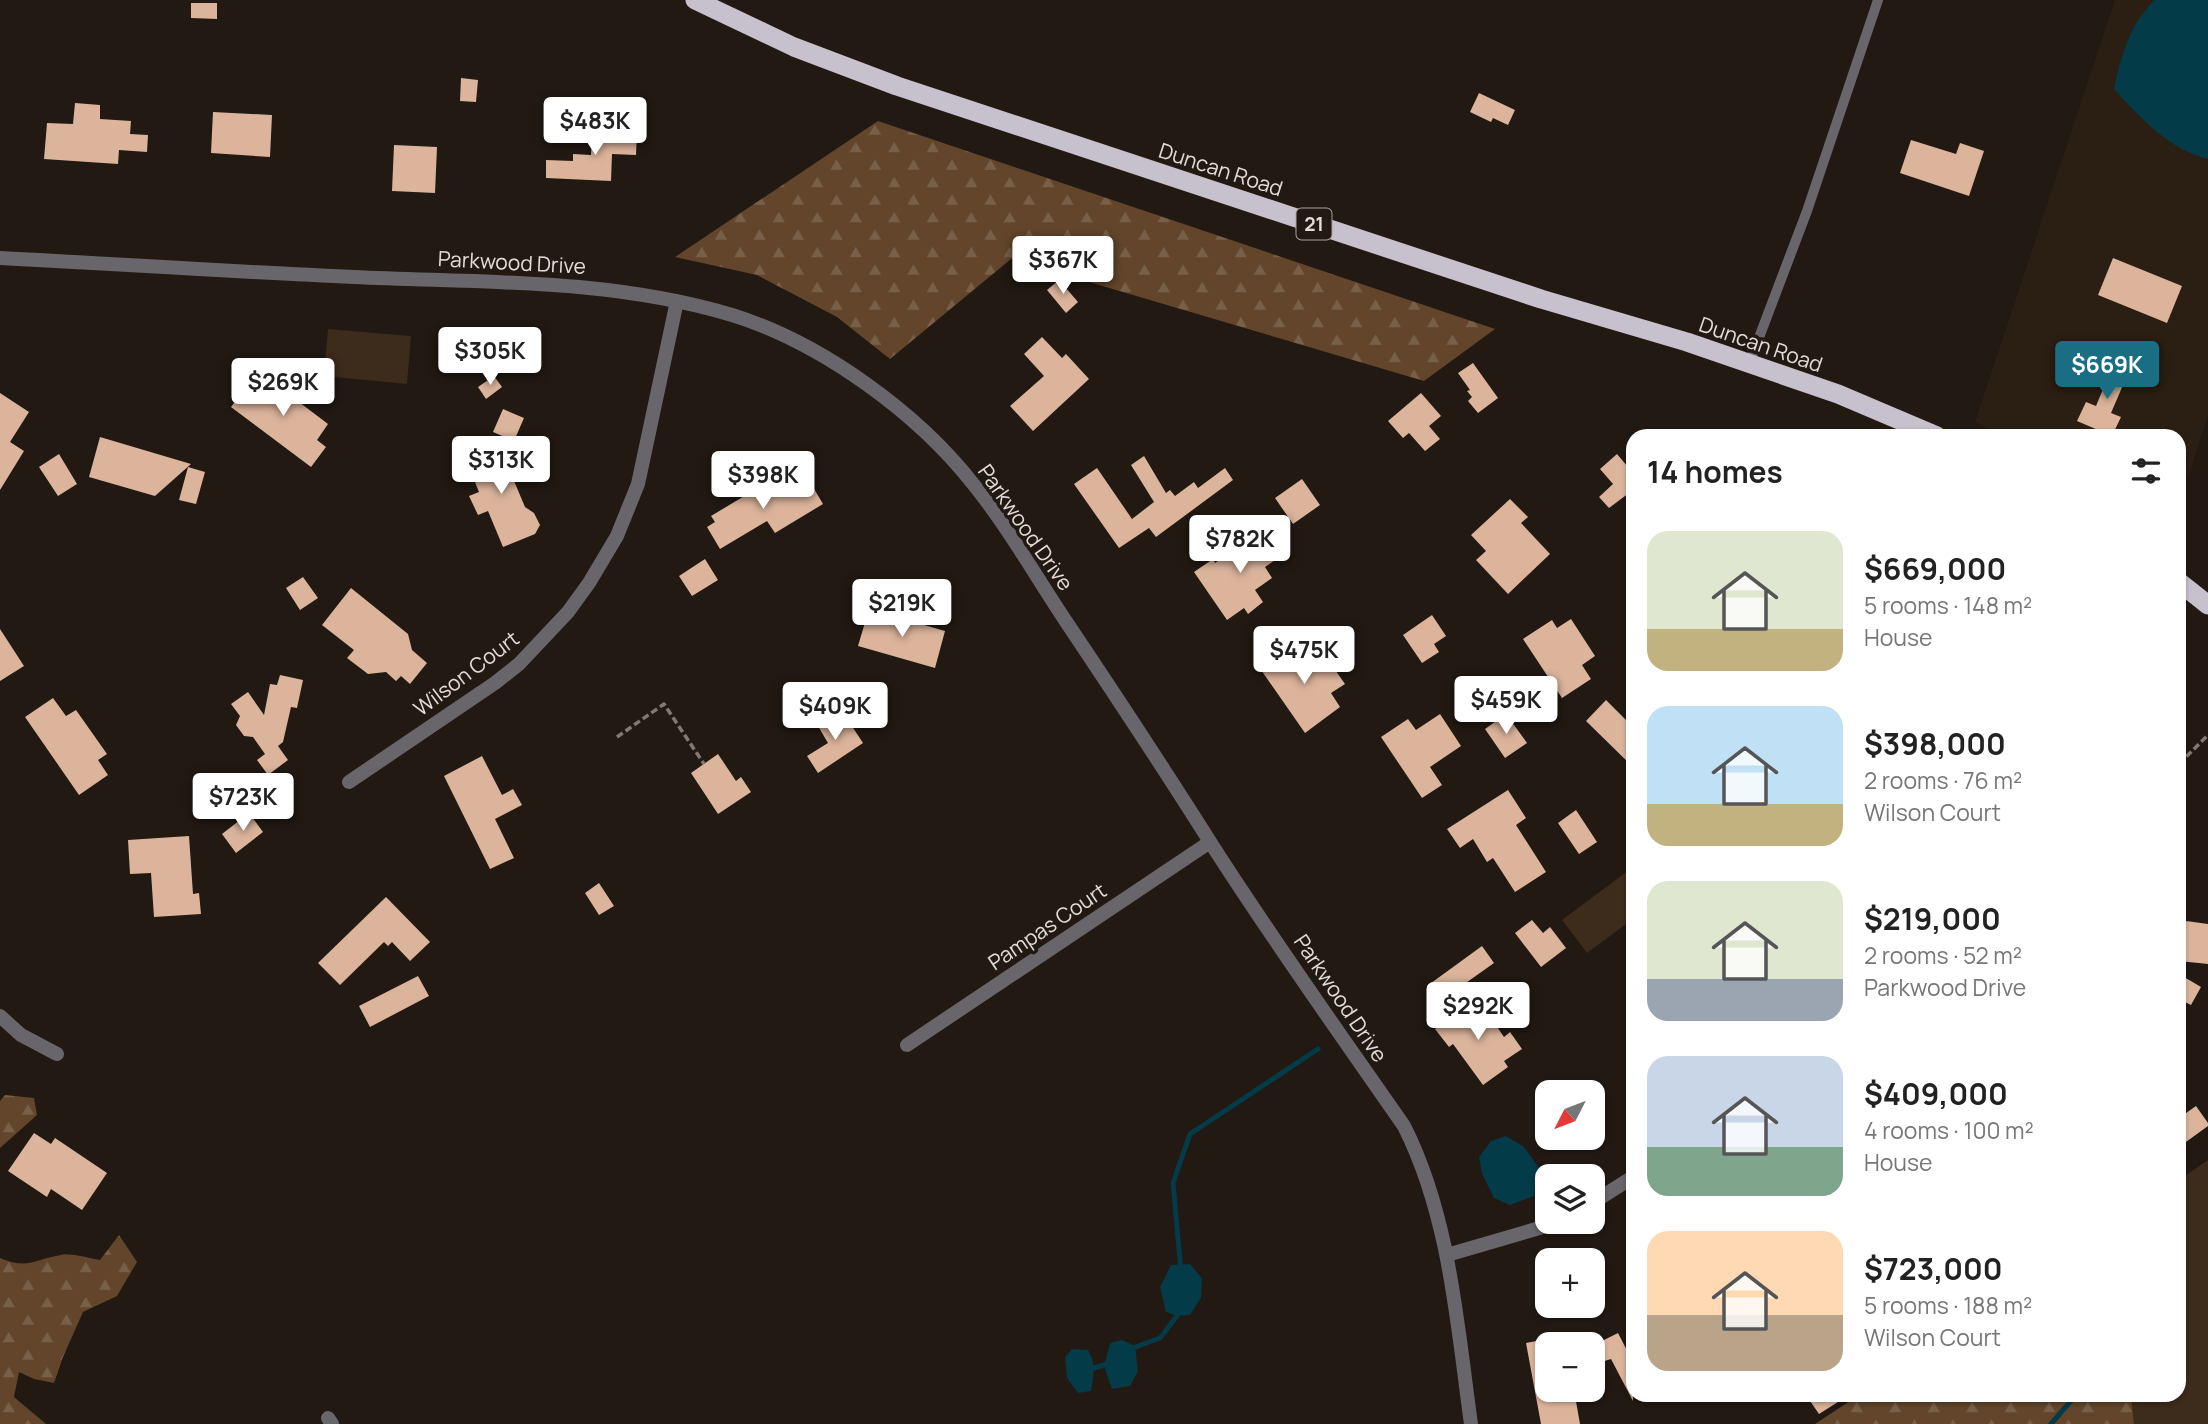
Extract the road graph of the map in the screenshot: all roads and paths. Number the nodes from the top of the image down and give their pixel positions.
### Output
1 (695, 0) edge
2 (1878, 0) edge
3 (0, 258) edge
4 (677, 301) junction
5 (1749, 364) junction
6 (1920, 429) edge
7 (2186, 588) edge
8 (2208, 605) edge
9 (2208, 736) edge
10 (617, 737) dead end
11 (2186, 757) edge
12 (704, 764) dead end
13 (349, 782) dead end
14 (1210, 842) junction
15 (0, 1016) edge
16 (907, 1045) dead end
17 (57, 1054) dead end
18 (1626, 1181) edge
19 (1605, 1195) edge
20 (1535, 1229) edge
21 (1447, 1255) junction
22 (1471, 1424) edge

1 - 5 highway, Duncan Road / 21
2 - 5 lane
3 - 4 street, Parkwood Drive
4 - 13 street, Wilson Court
4 - 14 street, Parkwood Drive
5 - 6 highway, Duncan Road / 21
7 - 8 highway
9 - 11 path
10 - 12 path
14 - 16 street, Pampas Court
14 - 21 street, Parkwood Drive
15 - 17 street
18 - 19 street
20 - 21 street
21 - 22 street, Parkwood Drive

